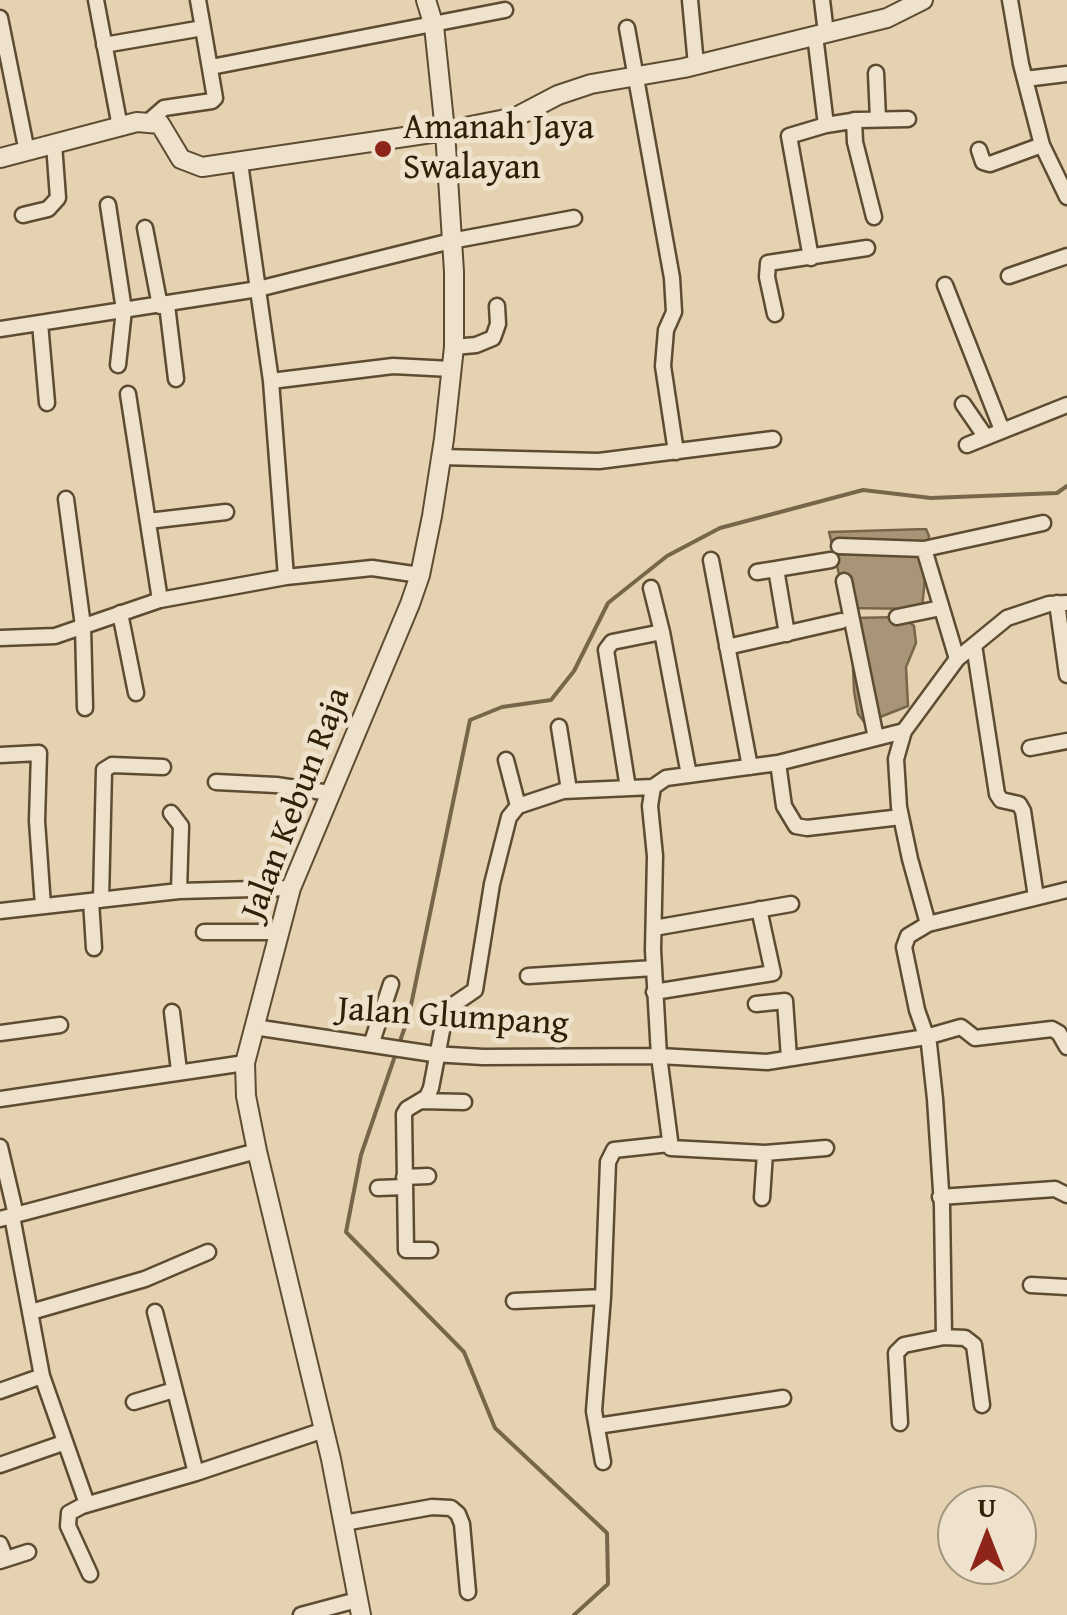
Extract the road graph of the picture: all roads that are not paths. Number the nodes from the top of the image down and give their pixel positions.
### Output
1 (96, 0) edge
2 (198, 0) edge
3 (426, 0) edge
4 (690, 0) edge
5 (822, 0) edge
6 (923, 0) edge
7 (1010, 0) edge
8 (505, 10) dead end
9 (0, 18) edge
10 (434, 26) junction
11 (203, 28) junction
12 (627, 28) dead end
13 (820, 34) junction
14 (104, 45) junction
15 (696, 64) junction
16 (211, 67) junction
17 (876, 73) dead end
18 (1067, 74) edge
19 (637, 77) junction
20 (1025, 79) junction
21 (878, 119) junction
22 (908, 119) dead end
23 (854, 120) junction
24 (148, 122) junction
25 (826, 125) junction
26 (120, 127) junction
27 (446, 131) junction
28 (54, 144) junction
29 (1042, 145) junction
30 (979, 150) dead end
31 (27, 152) junction
32 (0, 158) edge
33 (240, 163) junction
34 (1067, 198) edge
35 (108, 205) dead end
36 (23, 215) dead end
37 (874, 217) dead end
38 (574, 218) dead end
39 (144, 228) dead end
40 (451, 241) junction
41 (867, 248) dead end
42 (1067, 256) edge
43 (811, 258) junction
44 (1008, 276) dead end
45 (945, 285) dead end
46 (258, 289) junction
47 (164, 305) junction
48 (497, 306) dead end
49 (124, 310) junction
50 (775, 314) dead end
51 (40, 323) junction
52 (0, 329) edge
53 (454, 347) junction
54 (118, 365) dead end
55 (451, 369) junction
56 (176, 379) dead end
57 (271, 381) junction
58 (128, 394) dead end
59 (47, 403) dead end
60 (963, 404) dead end
61 (1067, 405) edge
62 (1002, 430) junction
63 (986, 436) junction
64 (773, 439) dead end
65 (968, 445) dead end
66 (676, 452) junction
67 (441, 457) junction
68 (66, 499) dead end
69 (226, 512) dead end
70 (148, 521) junction
71 (1043, 523) dead end
72 (839, 546) dead end
73 (924, 549) junction
74 (711, 560) dead end
75 (830, 560) dead end
76 (776, 569) junction
77 (757, 572) dead end
78 (420, 575) junction
79 (286, 577) junction
80 (844, 580) dead end
81 (651, 588) dead end
82 (160, 600) junction
83 (1062, 603) edge
84 (941, 608) junction
85 (120, 613) junction
86 (897, 617) dead end
87 (842, 621) dead end
88 (83, 626) junction
89 (662, 632) junction
90 (787, 634) junction
91 (0, 638) edge
92 (974, 645) junction
93 (728, 647) junction
94 (956, 659) junction
95 (1067, 675) edge
96 (136, 694) dead end
97 (85, 708) dead end
98 (559, 727) dead end
99 (904, 731) junction
100 (876, 738) junction
101 (1067, 741) edge
102 (1030, 748) dead end
103 (0, 755) edge
104 (506, 760) dead end
105 (778, 763) junction
106 (750, 767) junction
107 (163, 768) dead end
108 (689, 775) junction
109 (216, 782) dead end
110 (653, 787) junction
111 (628, 788) junction
112 (569, 790) junction
113 (330, 793) junction
114 (518, 806) junction
115 (171, 813) dead end
116 (901, 817) junction
117 (291, 888) junction
118 (1067, 890) edge
119 (178, 891) junction
120 (1036, 897) junction
121 (96, 900) junction
122 (791, 904) dead end
123 (43, 906) junction
124 (759, 910) junction
125 (0, 911) edge
126 (928, 924) junction
127 (654, 928) junction
128 (204, 932) dead end
129 (279, 932) junction
130 (94, 948) dead end
131 (654, 968) junction
132 (528, 976) dead end
133 (391, 984) dead end
134 (654, 992) junction
135 (756, 1004) dead end
136 (172, 1012) dead end
137 (60, 1025) dead end
138 (254, 1027) junction
139 (0, 1033) edge
140 (926, 1036) junction
141 (372, 1042) junction
142 (1067, 1046) edge
143 (436, 1054) junction
144 (659, 1056) junction
145 (789, 1058) junction
146 (245, 1063) junction
147 (179, 1071) junction
148 (0, 1100) edge
149 (421, 1101) junction
150 (464, 1102) dead end
151 (669, 1144) junction
152 (0, 1147) edge
153 (826, 1148) dead end
154 (257, 1151) junction
155 (765, 1153) junction
156 (428, 1176) dead end
157 (404, 1182) junction
158 (378, 1188) dead end
159 (1067, 1194) edge
160 (940, 1197) junction
161 (762, 1198) dead end
162 (9, 1216) edge
163 (430, 1250) dead end
164 (208, 1252) dead end
165 (1031, 1285) dead end
166 (1067, 1287) edge
167 (604, 1297) junction
168 (514, 1301) dead end
169 (31, 1312) junction
170 (155, 1312) dead end
171 (944, 1336) junction
172 (42, 1376) junction
173 (174, 1390) junction
174 (0, 1391) edge
175 (783, 1398) dead end
176 (134, 1402) dead end
177 (982, 1405) dead end
178 (900, 1423) dead end
179 (597, 1426) junction
180 (324, 1430) junction
181 (63, 1443) junction
182 (603, 1462) dead end
183 (0, 1466) edge
184 (196, 1473) junction
185 (87, 1504) junction
186 (344, 1522) junction
187 (0, 1544) edge
188 (28, 1552) dead end
189 (3, 1560) edge
190 (90, 1574) dead end
191 (468, 1592) dead end
192 (359, 1607) edge
193 (301, 1615) edge

1 - 14 street
2 - 11 street
3 - 10 street, Jalan Kebun Raja
4 - 15 street
5 - 13 street
6 - 13 street
7 - 20 street
8 - 10 street
9 - 31 street
10 - 16 street
10 - 27 street, Jalan Kebun Raja
11 - 14 street
11 - 16 street
12 - 19 street
13 - 15 street
13 - 25 street
14 - 26 street
15 - 19 street
16 - 24 street
17 - 21 street
18 - 20 street
19 - 27 street
19 - 66 street
20 - 29 street
21 - 22 street
21 - 23 street
23 - 25 street
23 - 37 street
24 - 26 street
24 - 33 street
25 - 43 street
26 - 28 street
27 - 33 street
27 - 40 street, Jalan Kebun Raja
28 - 31 street
28 - 36 street
29 - 30 street
29 - 34 street
31 - 32 street
33 - 46 street
35 - 49 street
38 - 40 street
39 - 47 street
40 - 46 street
40 - 53 street, Jalan Kebun Raja
41 - 43 street
42 - 44 street
43 - 50 street
45 - 62 street
46 - 47 street
46 - 57 street
47 - 49 street
47 - 56 street
48 - 53 street
49 - 51 street
49 - 54 street
51 - 52 street
51 - 59 street
53 - 55 street, Jalan Kebun Raja
55 - 57 street
55 - 67 street, Jalan Kebun Raja
57 - 79 street
58 - 70 street
60 - 63 street
61 - 62 street
62 - 63 street
63 - 65 street
64 - 66 street
66 - 67 street
67 - 78 street, Jalan Kebun Raja
68 - 88 street
69 - 70 street
70 - 82 street
71 - 73 street
72 - 73 street
73 - 84 street
74 - 93 street
75 - 76 street
76 - 77 street
76 - 90 street
78 - 79 street
78 - 113 street, Jalan Kebun Raja
79 - 82 street
80 - 100 street
81 - 89 street
82 - 85 street
83 - 92 street
83 - 95 street
84 - 86 street
84 - 94 street
85 - 88 street
85 - 96 street
87 - 90 street
88 - 91 street
88 - 97 street
89 - 108 street
89 - 111 street
90 - 93 street
92 - 94 street
92 - 120 street
93 - 106 street
94 - 99 street
98 - 112 street
99 - 100 street
99 - 116 street
100 - 105 street
101 - 102 street
103 - 123 street
104 - 114 street
105 - 106 street
105 - 116 street
106 - 108 street
107 - 121 street
108 - 110 street
109 - 113 street
110 - 111 street
110 - 127 street
111 - 112 street
112 - 114 street
113 - 117 street, Jalan Kebun Raja
114 - 143 street
115 - 119 street
116 - 126 street
117 - 119 street
117 - 129 street, Jalan Kebun Raja
118 - 120 street
119 - 121 street
120 - 126 street
121 - 123 street
121 - 130 street
122 - 124 street
123 - 125 street
124 - 127 street
124 - 134 street
126 - 140 street
127 - 131 street
128 - 129 street
129 - 138 street, Jalan Kebun Raja
131 - 132 street
131 - 134 street
133 - 141 street
134 - 144 street
135 - 145 street
136 - 147 street
137 - 139 street
138 - 141 street, Jalan Glumpang
138 - 146 street, Jalan Kebun Raja
140 - 142 street, Jalan Glumpang
140 - 145 street, Jalan Glumpang
140 - 160 street
141 - 143 street, Jalan Glumpang
143 - 144 street, Jalan Glumpang
143 - 149 street
144 - 145 street, Jalan Glumpang
144 - 151 street
146 - 147 street
146 - 154 street, Jalan Kebun Raja
147 - 148 street
149 - 150 street
149 - 157 street
151 - 155 street
151 - 167 street
152 - 162 street
153 - 155 street
154 - 162 street
154 - 180 street, Jalan Kebun Raja
155 - 161 street
156 - 157 street
157 - 158 street
157 - 163 street
159 - 160 street
160 - 171 street
162 - 169 street
164 - 169 street
165 - 166 street
167 - 168 street
167 - 179 street
169 - 172 street
170 - 173 street
171 - 177 street
171 - 178 street
172 - 174 street
172 - 181 street
173 - 176 street
173 - 184 street
175 - 179 street
179 - 182 street
180 - 184 street
180 - 186 street, Jalan Kebun Raja
181 - 183 street
181 - 185 street
184 - 185 street
185 - 190 street
186 - 191 street
186 - 192 street, Jalan Kebun Raja
187 - 189 street
188 - 189 street
192 - 193 street

